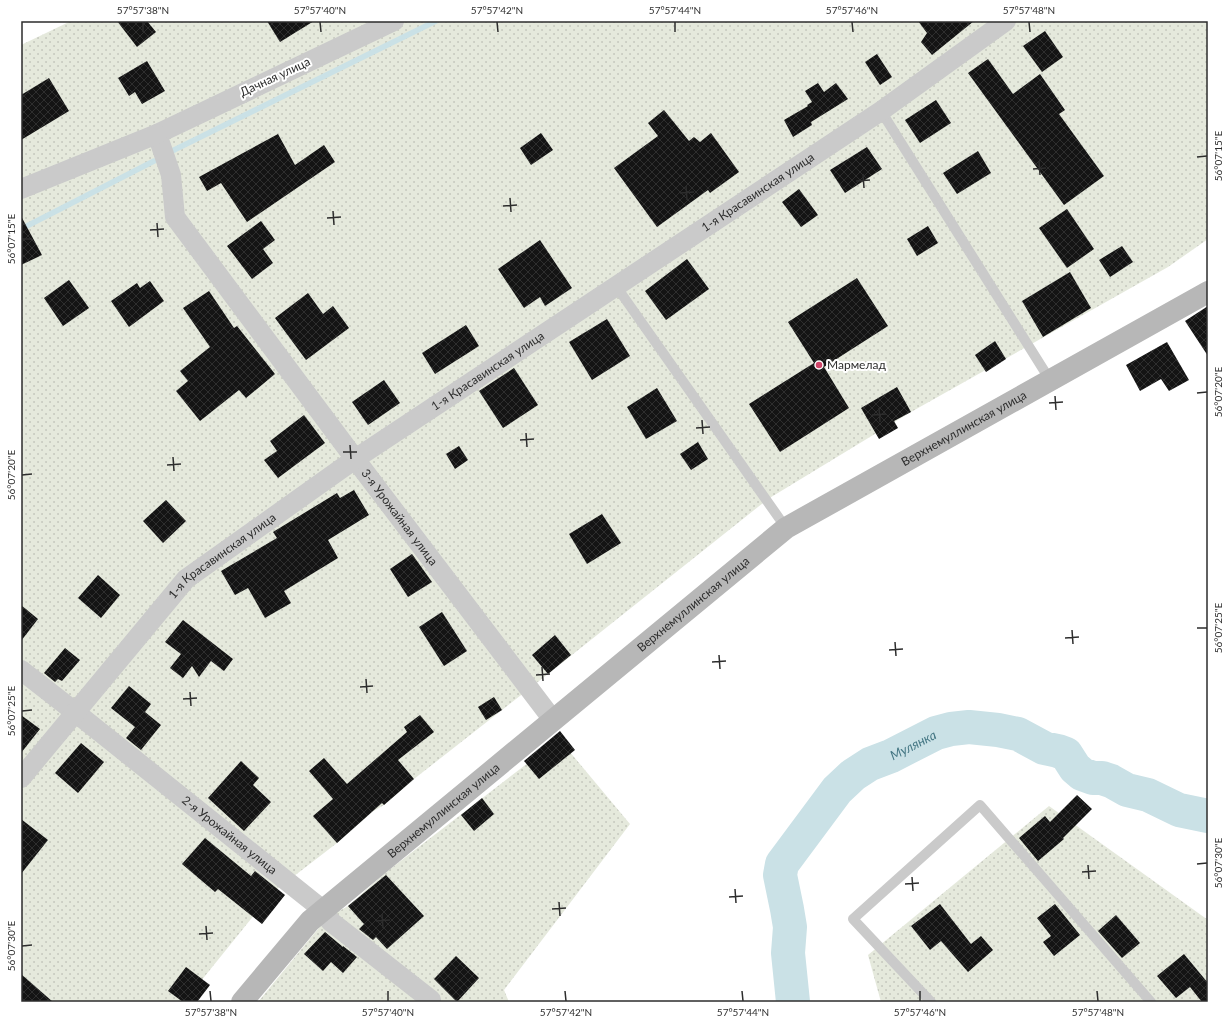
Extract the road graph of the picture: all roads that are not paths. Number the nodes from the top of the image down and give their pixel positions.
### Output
1 (394, 21) edge
2 (1006, 21) edge
3 (881, 111) junction
4 (157, 134) junction
5 (21, 189) edge
6 (616, 286) junction
7 (1208, 292) edge
8 (1050, 380) junction
9 (355, 459) junction
10 (786, 528) junction
11 (21, 670) edge
12 (75, 712) junction
13 (553, 720) junction
14 (21, 778) edge
15 (323, 910) junction
16 (434, 1001) edge
17 (242, 1002) edge
18 (931, 1002) edge
19 (1151, 1002) edge

1 - 4 street, Дачная улица
2 - 3 street, 1-я Красавинская улица
3 - 6 street, 1-я Красавинская улица
3 - 8 lane
4 - 5 street, Дачная улица
4 - 9 street, 3-я Урожайная улица
6 - 9 street, 1-я Красавинская улица
6 - 10 lane
7 - 8 street, Верхнемуллинская улица
8 - 10 street, Верхнемуллинская улица
9 - 12 street, 1-я Красавинская улица
9 - 13 street, 3-я Урожайная улица
10 - 13 street, Верхнемуллинская улица
11 - 12 street, 2-я Урожайная улица
12 - 14 street, 1-я Красавинская улица
12 - 15 street, 2-я Урожайная улица
13 - 15 street, Верхнемуллинская улица
15 - 16 street, 2-я Урожайная улица
15 - 17 street, Верхнемуллинская улица
18 - 19 lane

